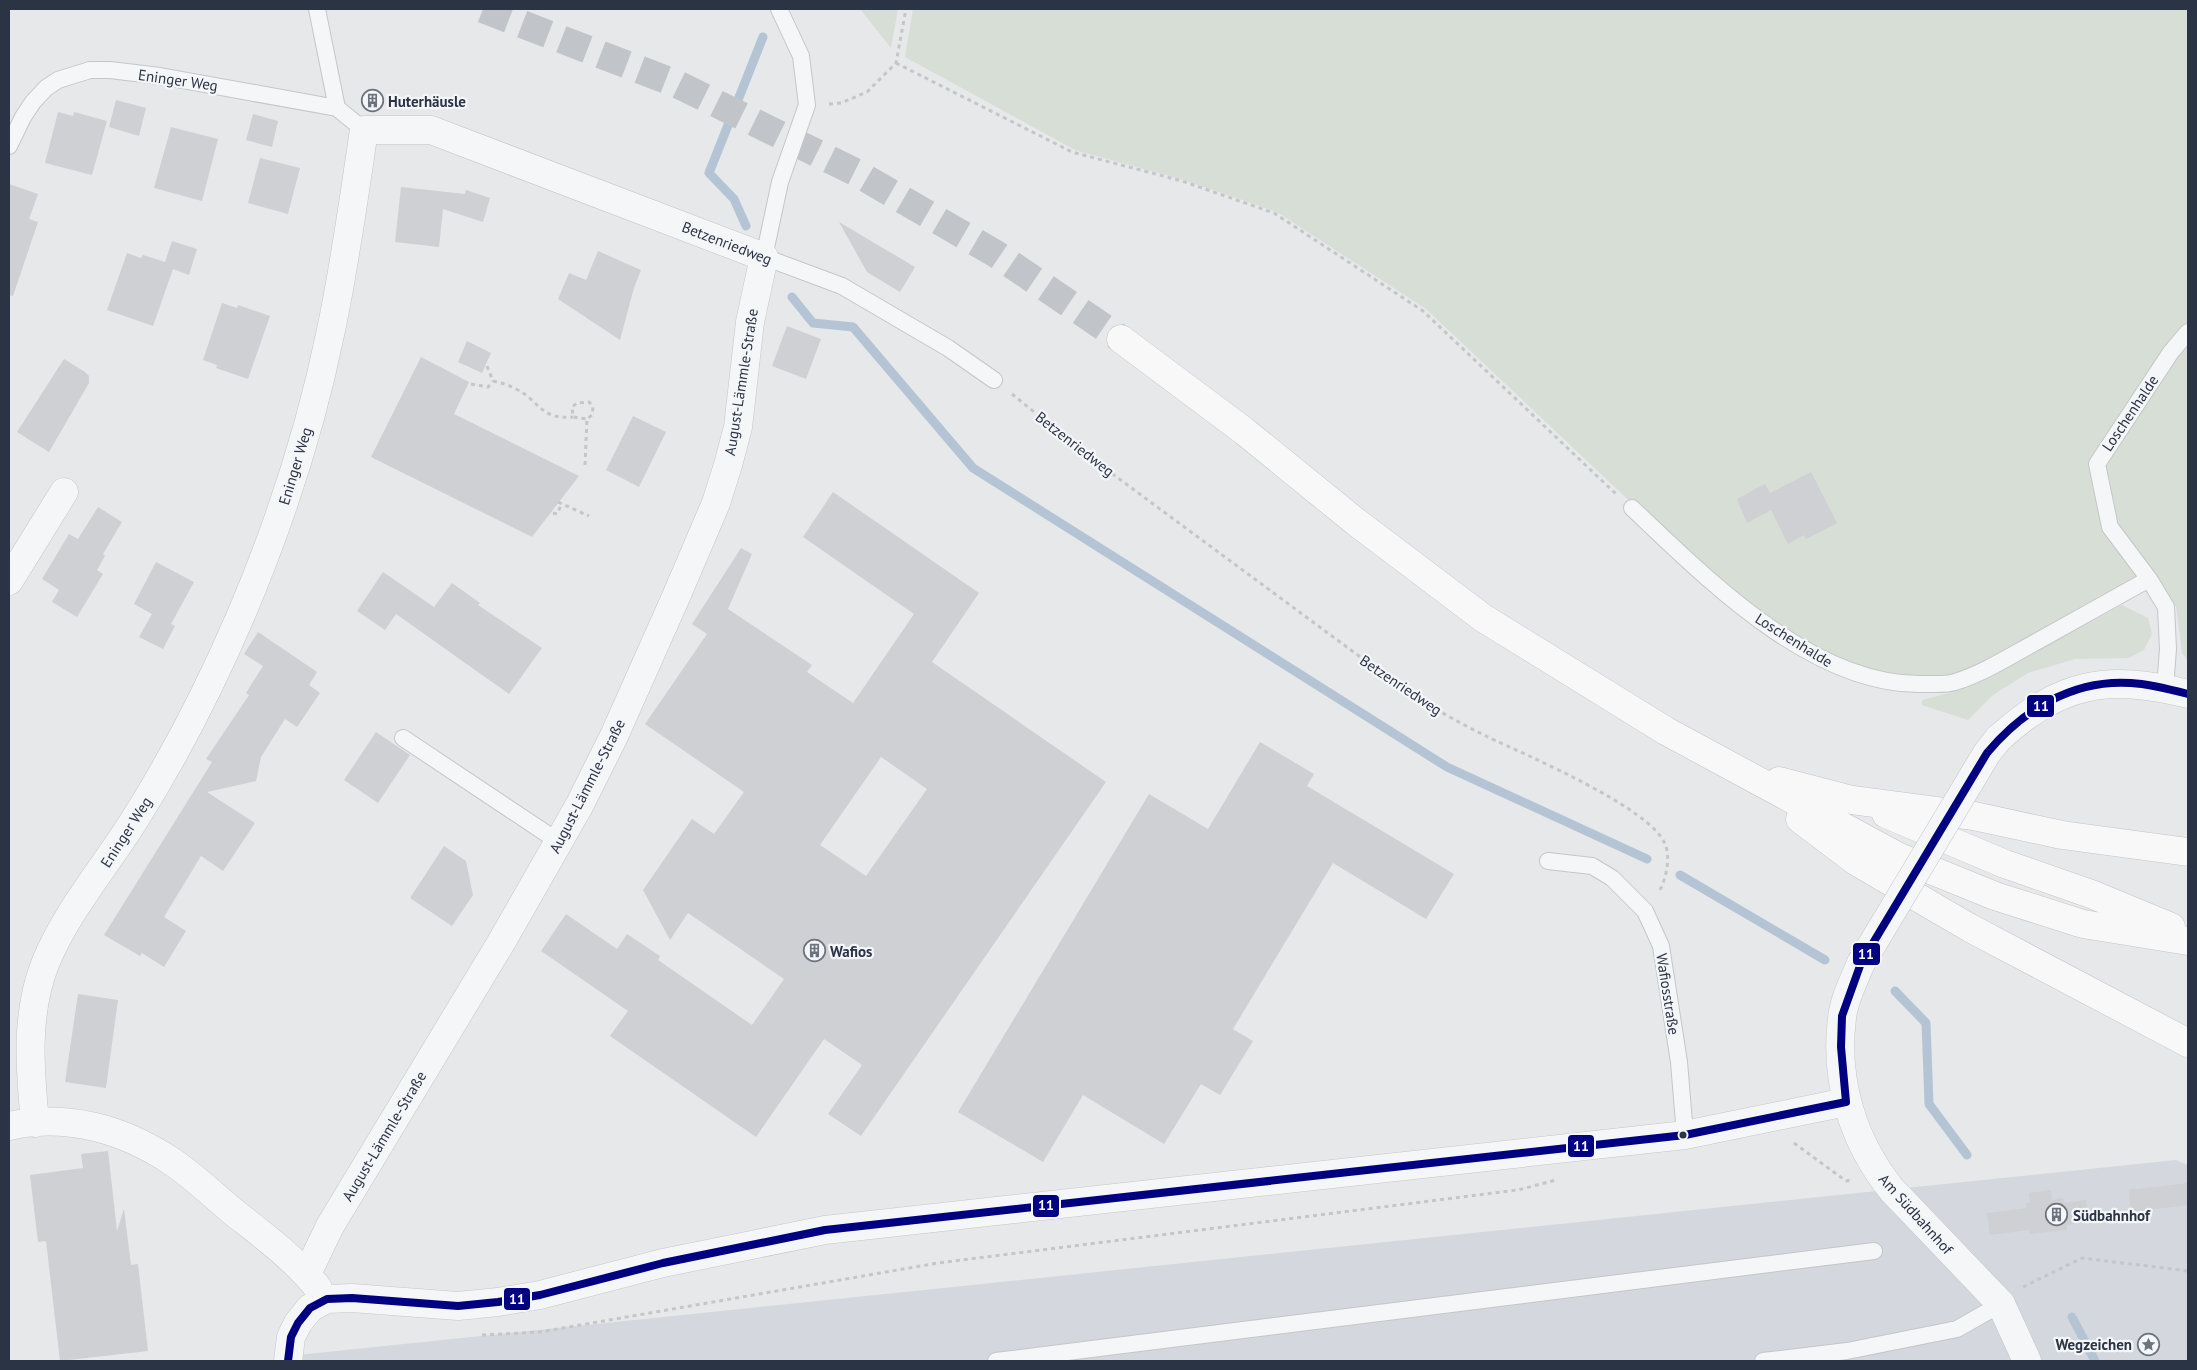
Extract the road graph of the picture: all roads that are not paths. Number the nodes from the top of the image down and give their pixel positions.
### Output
1 (317, 9) edge
2 (779, 9) edge
3 (337, 108) junction
4 (364, 130) junction
5 (9, 146) edge
6 (764, 257) junction
7 (2188, 332) edge
8 (1121, 339) tunnel mouth
9 (994, 380) road end
10 (64, 492) dead end
11 (1632, 508) road end
12 (2149, 579) junction
13 (9, 581) edge
14 (2177, 691) edge
15 (403, 738) dead end
16 (1738, 770) junction
17 (1852, 800) junction
18 (559, 842) junction
19 (2188, 852) edge
20 (1548, 862) dead end
21 (2188, 934) edge
22 (2188, 941) edge
23 (2188, 1043) edge
24 (1846, 1102) junction
25 (22, 1124) edge
26 (1685, 1134) junction
27 (1874, 1252) dead end
28 (307, 1274) junction
29 (327, 1299) junction
30 (2001, 1304) junction
31 (1089, 1356) edge
32 (288, 1361) edge
33 (996, 1361) edge
34 (1763, 1361) edge
35 (2027, 1361) edge

1 - 3 lane
2 - 6 lane
3 - 4 lane, Eninger Weg
3 - 5 lane, Eninger Weg
4 - 6 street, Betzenriedweg
4 - 25 street, Eninger Weg
6 - 9 lane, Betzenriedweg
6 - 18 street, August-Lämmle-Straße
7 - 12 lane, Loschenhalde
8 - 16 main road
10 - 13 street
11 - 12 lane, Loschenhalde
12 - 14 lane, Loschenhalde
14 - 24 street, Am Südbahnhof, bridge
15 - 18 lane
16 - 17 main road
16 - 22 main road
16 - 23 main road
17 - 19 main road
17 - 21 main road
18 - 28 street, August-Lämmle-Straße
20 - 26 lane, Wafiosstraße
24 - 26 street
24 - 30 street, Am Südbahnhof
25 - 28 street
26 - 29 street
27 - 31 lane
28 - 29 street
29 - 32 street
30 - 34 lane
30 - 35 street, Am Südbahnhof
31 - 33 lane

